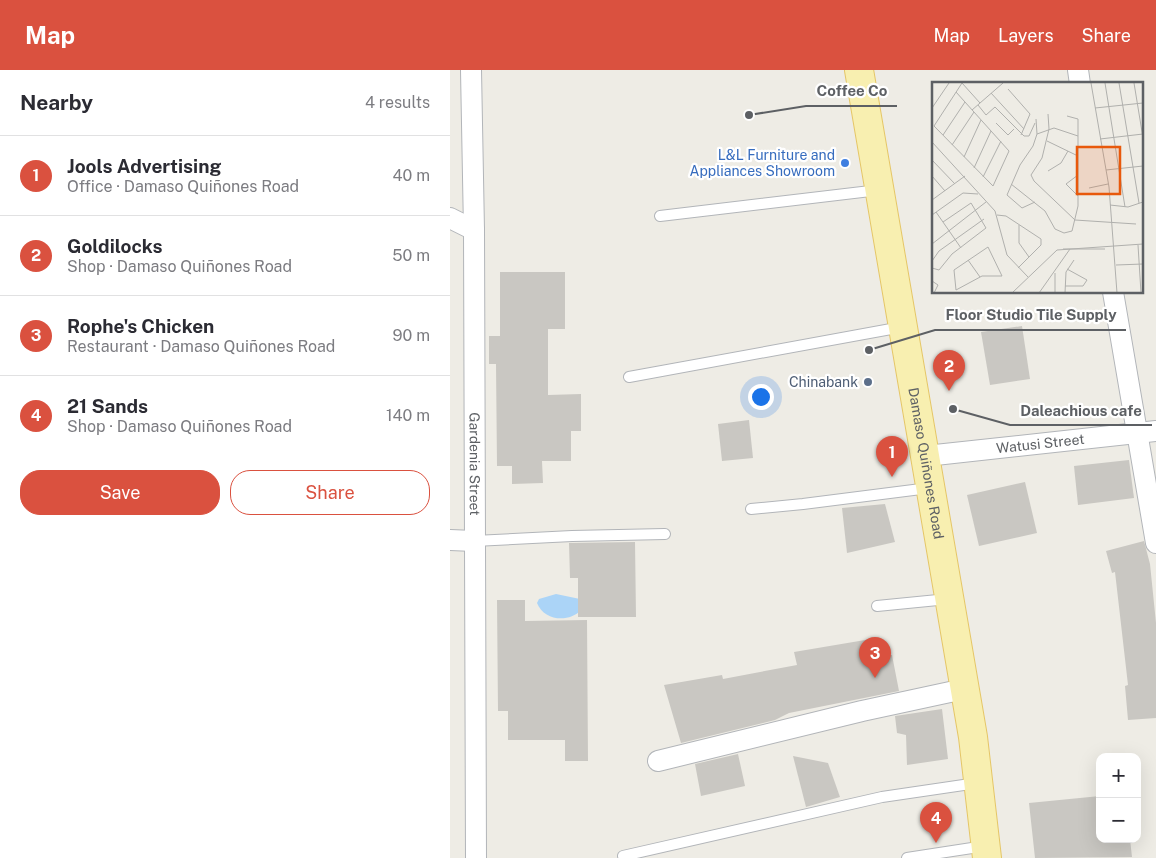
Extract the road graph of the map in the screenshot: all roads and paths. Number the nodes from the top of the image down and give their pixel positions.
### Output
1 (471, 70) edge
2 (859, 70) edge
3 (879, 190) junction
4 (660, 216) dead end
5 (450, 218) edge
6 (474, 230) junction
7 (1113, 294) edge
8 (903, 327) junction
9 (629, 377) dead end
10 (1156, 431) edge
11 (1136, 433) junction
12 (926, 456) junction
13 (931, 488) junction
14 (751, 508) dead end
15 (665, 534) dead end
16 (450, 540) edge
17 (474, 540) junction
18 (1156, 543) edge
19 (950, 598) junction
20 (877, 606) dead end
21 (964, 689) junction
22 (658, 761) dead end
23 (978, 783) junction
24 (986, 852) edge
25 (624, 856) dead end
26 (476, 858) edge
27 (907, 858) edge

1 - 6 street, Gardenia Street
2 - 3 main road, Damaso Quiñones Road
3 - 4 lane
3 - 8 main road, Damaso Quiñones Road
5 - 6 street
6 - 17 street, Gardenia Street
7 - 11 street
8 - 9 lane
8 - 12 main road, Damaso Quiñones Road
10 - 11 street, Watusi Street
11 - 12 street, Watusi Street
11 - 18 street
12 - 13 main road, Damaso Quiñones Road
13 - 14 lane
13 - 19 main road, Damaso Quiñones Road
15 - 17 lane
16 - 17 street
17 - 26 street, Gardenia Street
19 - 20 lane
19 - 21 main road, Damaso Quiñones Road
21 - 22 street
21 - 23 main road, Damaso Quiñones Road
23 - 24 main road, Damaso Quiñones Road
23 - 25 lane
24 - 27 lane

